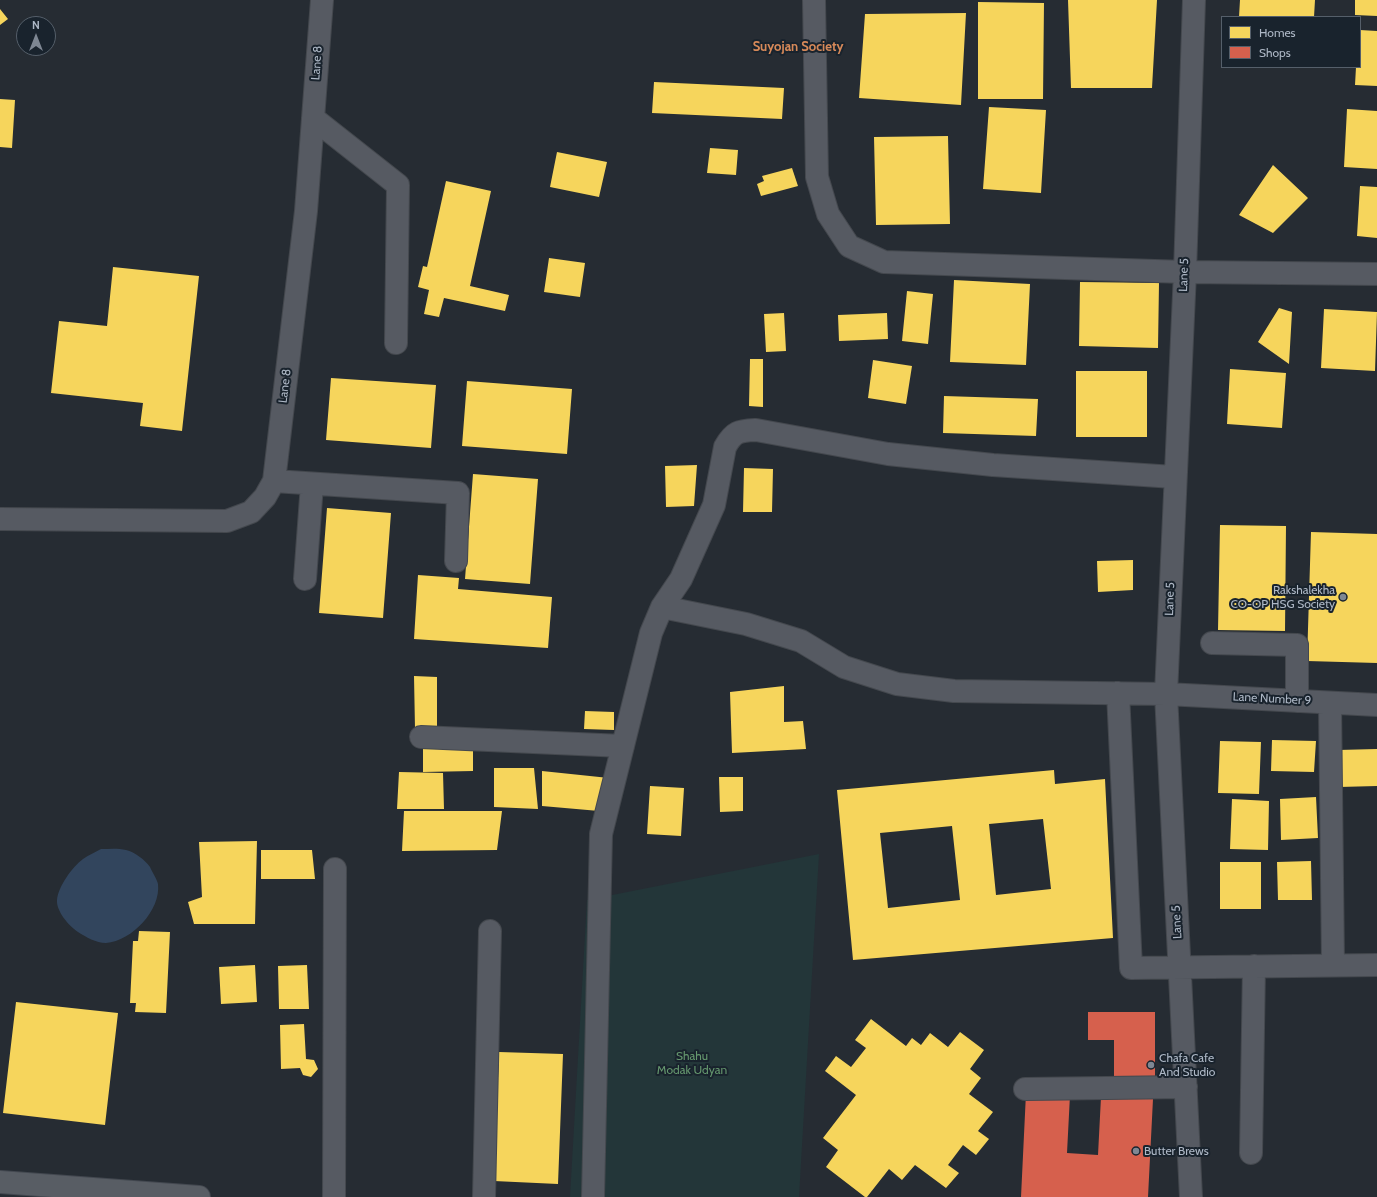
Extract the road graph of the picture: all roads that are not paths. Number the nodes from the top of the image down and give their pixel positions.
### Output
1 (322, 0) edge
2 (814, 0) edge
3 (1194, 0) edge
4 (313, 118) junction
5 (1185, 272) junction
6 (1377, 274) edge
7 (396, 343) dead end
8 (1174, 476) junction
9 (274, 481) junction
10 (312, 484) junction
11 (0, 519) edge
12 (456, 561) dead end
13 (305, 579) dead end
14 (662, 607) junction
15 (1212, 643) dead end
16 (1118, 693) junction
17 (1166, 694) junction
18 (1297, 701) junction
19 (1330, 703) junction
20 (1377, 705) edge
21 (421, 737) dead end
22 (622, 746) junction
23 (335, 870) dead end
24 (490, 931) dead end
25 (1332, 965) junction
26 (1377, 965) edge
27 (1254, 966) junction
28 (1180, 967) junction
29 (1186, 1087) junction
30 (1025, 1089) dead end
31 (1251, 1153) dead end
32 (0, 1182) edge
33 (84, 1193) edge
34 (199, 1197) edge
35 (334, 1197) edge
36 (484, 1197) edge
37 (593, 1197) edge
38 (1191, 1197) edge

1 - 4 street, Lane 8
2 - 5 street
3 - 5 street, Lane 5
4 - 7 street
4 - 9 street, Lane 8
5 - 6 street
5 - 8 street, Lane 5
8 - 14 street
8 - 17 street, Lane 5
9 - 10 street
9 - 11 street, Lane 8
10 - 12 street
10 - 13 street
14 - 16 street, Lane Number 9
14 - 22 street
15 - 18 street
16 - 17 street, Lane Number 9
16 - 28 street
17 - 18 street, Lane Number 9
17 - 28 street, Lane 5
18 - 19 street, Lane Number 9
19 - 20 street, Lane Number 9
19 - 25 street
21 - 22 street
22 - 37 street
23 - 35 street
24 - 36 street
25 - 26 street
25 - 27 street
27 - 28 street
27 - 31 street
28 - 29 street, Lane 5
29 - 30 street
29 - 38 street, Lane 5
32 - 33 main road
33 - 34 main road

